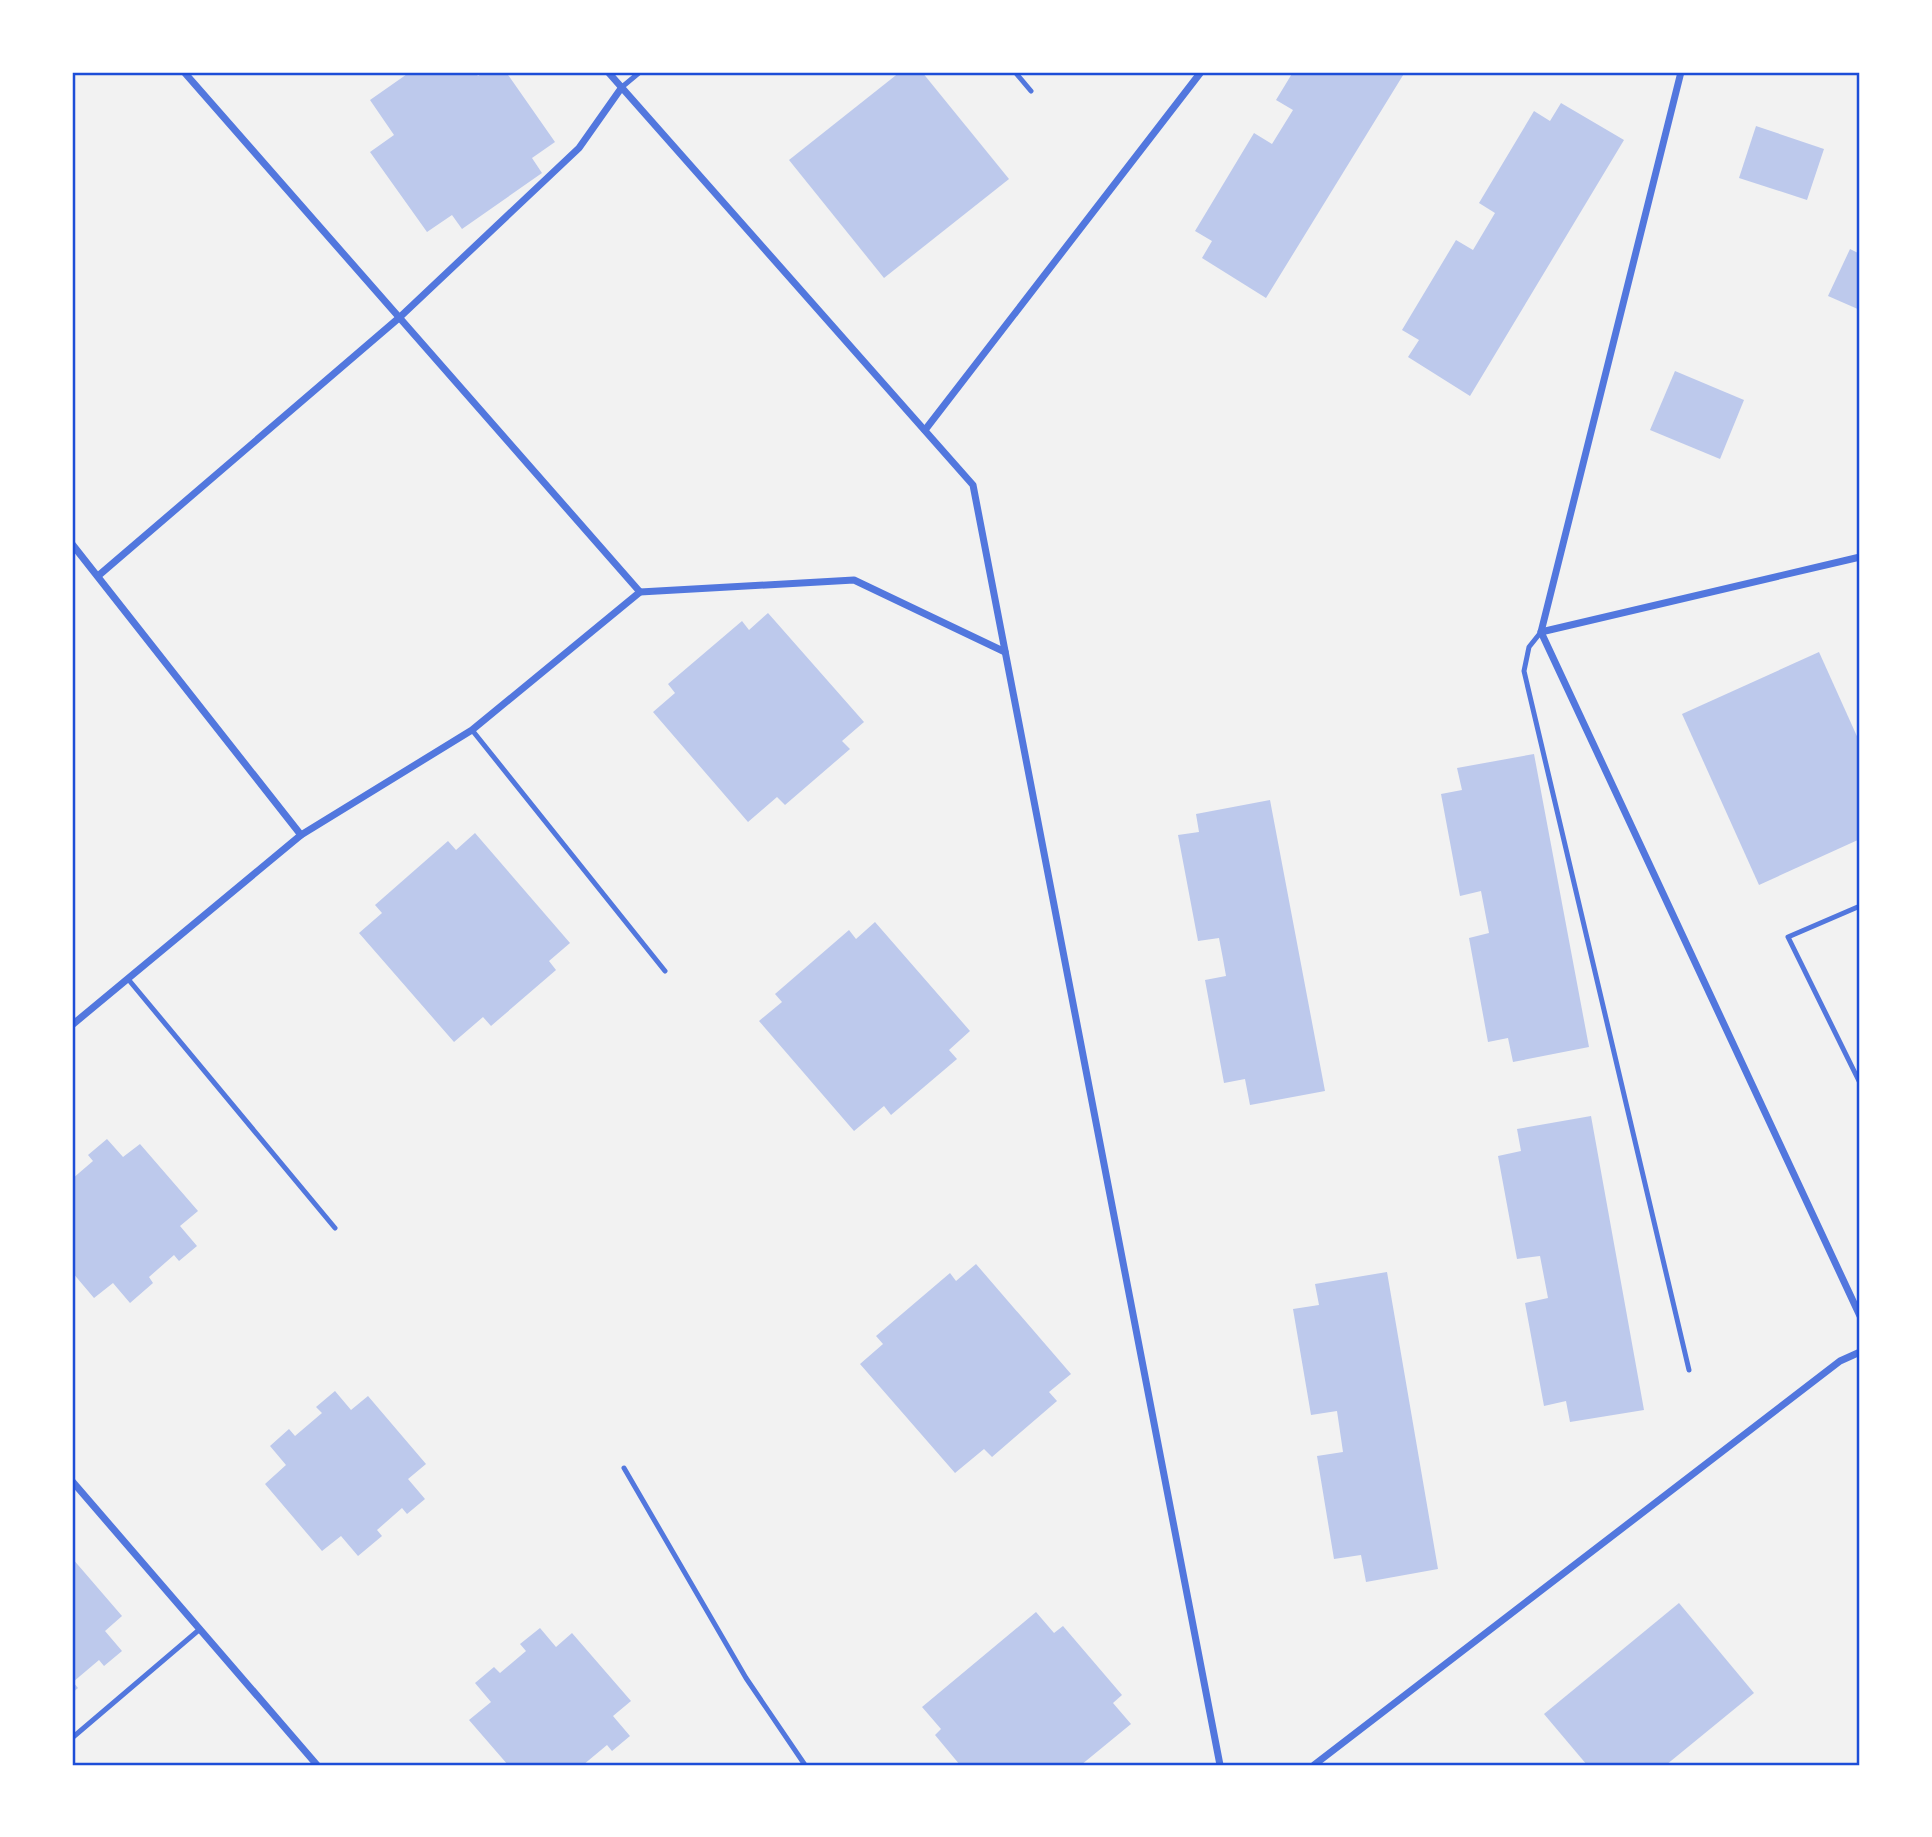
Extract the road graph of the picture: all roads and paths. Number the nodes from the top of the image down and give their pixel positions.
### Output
1 (184, 72) edge
2 (608, 72) edge
3 (640, 72) edge
4 (1015, 72) edge
5 (1201, 72) edge
6 (1681, 72) edge
7 (622, 87) junction
8 (1031, 91) dead end
9 (400, 317) junction
10 (925, 430) junction
11 (72, 544) edge
12 (1860, 557) edge
13 (98, 576) junction
14 (640, 592) junction
15 (1541, 632) junction
16 (1005, 652) junction
17 (472, 730) junction
18 (301, 835) junction
19 (1860, 906) edge
20 (665, 971) dead end
21 (128, 979) junction
22 (72, 1025) edge
23 (1860, 1083) edge
24 (335, 1228) dead end
25 (1860, 1316) edge
26 (1860, 1352) edge
27 (1689, 1370) dead end
28 (624, 1468) dead end
29 (72, 1481) edge
30 (200, 1629) junction
31 (72, 1738) edge
32 (317, 1765) edge
33 (805, 1765) edge
34 (1220, 1765) edge
35 (1314, 1765) edge

1 - 9 street
2 - 7 street
3 - 7 lane
4 - 8 lane
5 - 10 street
6 - 15 street
7 - 9 street
7 - 10 street
9 - 13 street
9 - 14 street
10 - 16 street
11 - 13 street
12 - 15 street
13 - 18 street
14 - 16 street
14 - 17 street
15 - 25 street
15 - 27 lane
16 - 34 street
17 - 18 street
17 - 20 lane
18 - 21 street
19 - 23 lane
21 - 22 street
21 - 24 lane
26 - 35 street
28 - 33 lane
29 - 30 street
30 - 31 lane
30 - 32 street

